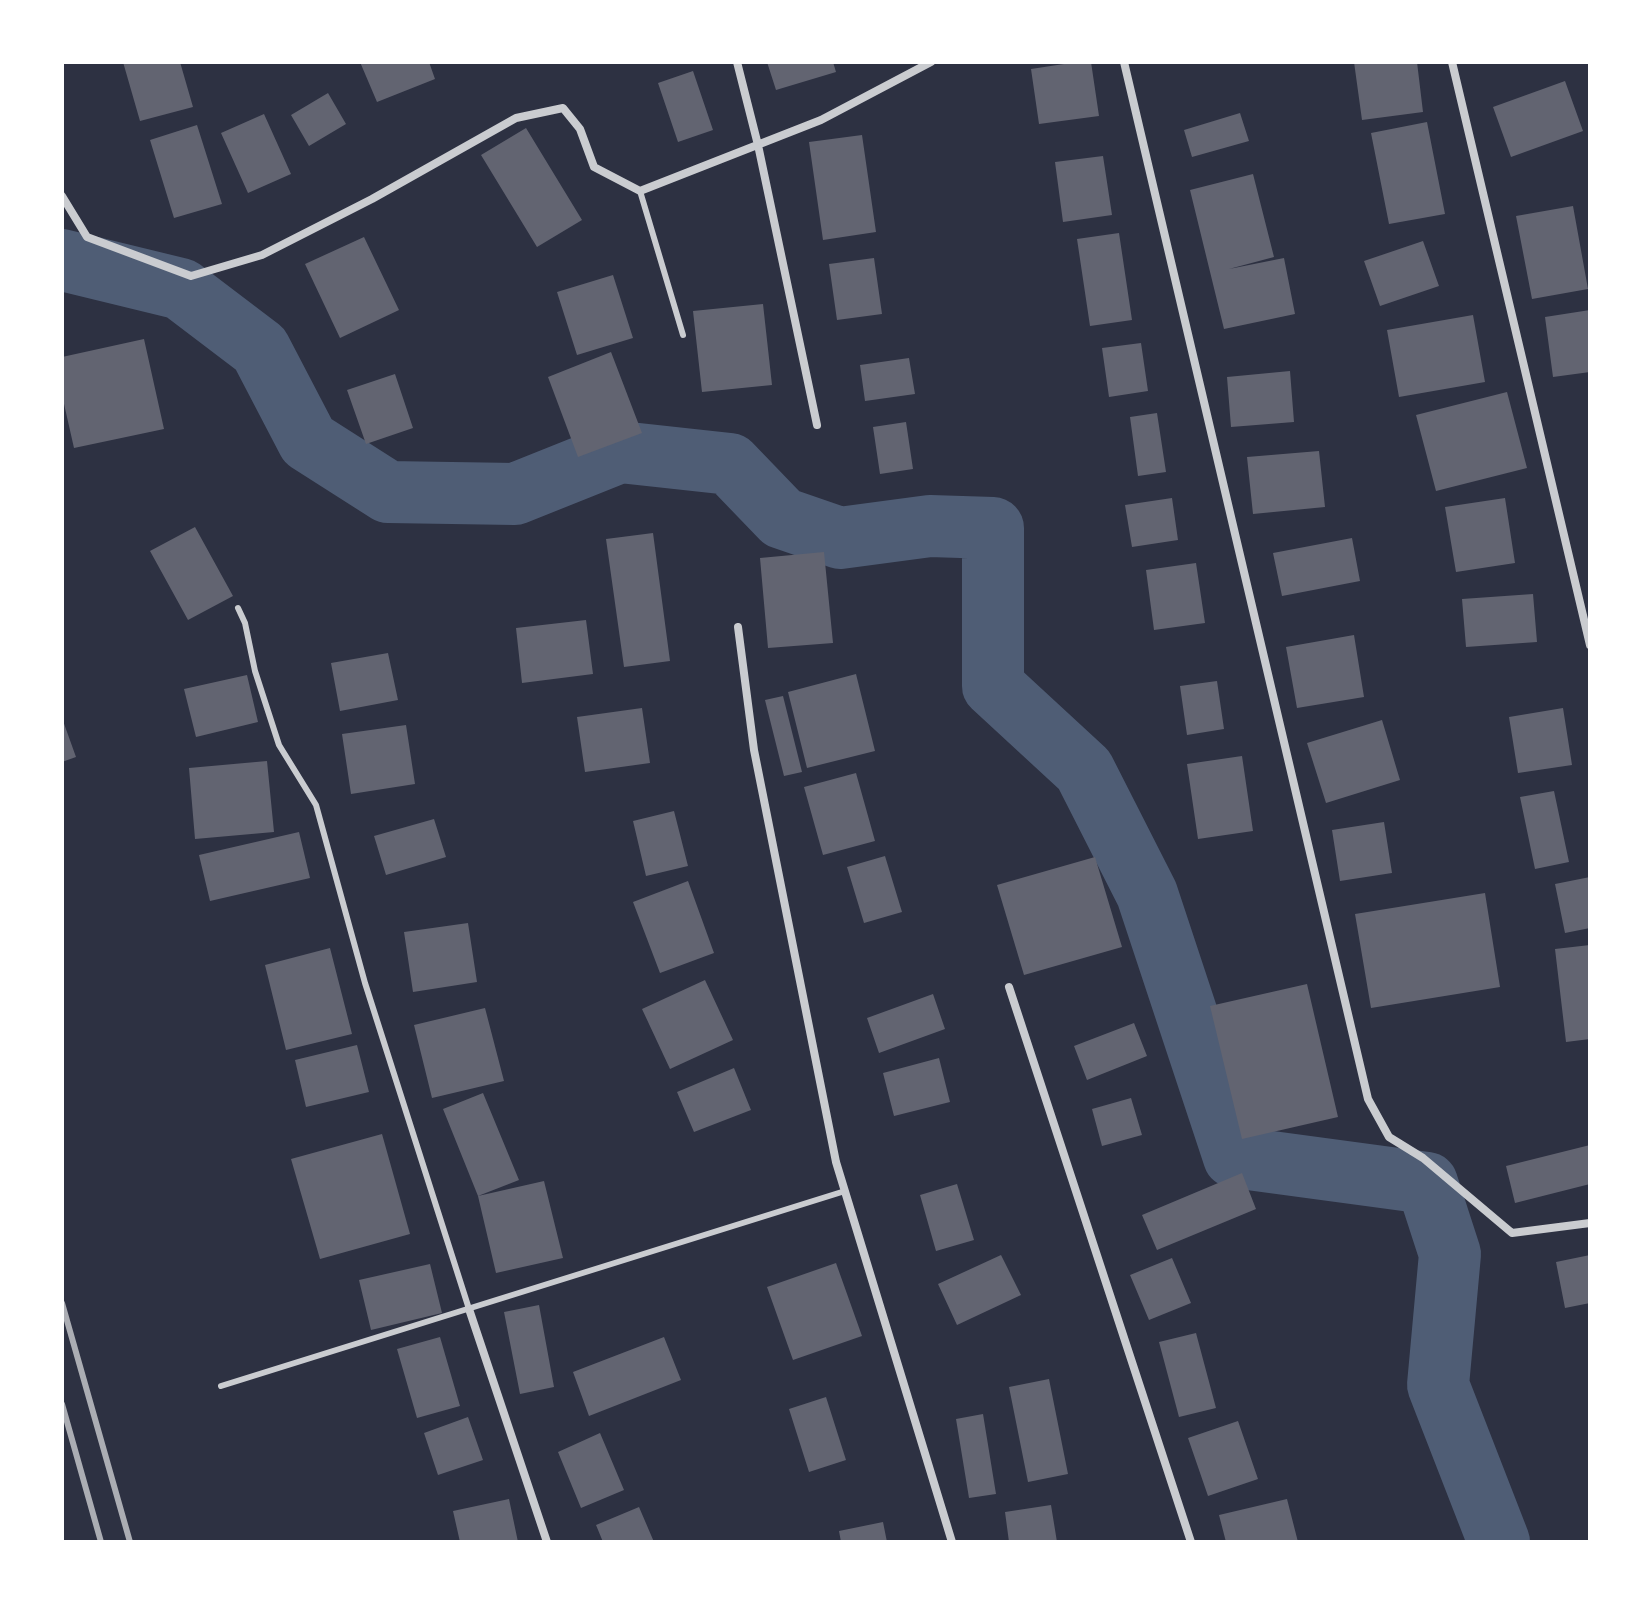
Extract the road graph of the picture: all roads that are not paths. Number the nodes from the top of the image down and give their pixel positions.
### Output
1 (737, 62) edge
2 (931, 62) edge
3 (1124, 62) edge
4 (1452, 62) edge
5 (758, 145) junction
6 (640, 191) junction
7 (62, 196) edge
8 (683, 335) dead end
9 (817, 425) dead end
10 (238, 608) dead end
11 (738, 627) dead end
12 (1590, 645) edge
13 (1009, 987) dead end
14 (845, 1191) junction
15 (1590, 1223) edge
16 (469, 1309) junction
17 (221, 1386) dead end
18 (547, 1542) edge
19 (952, 1542) edge
20 (1191, 1542) edge

1 - 5 street
2 - 5 street
3 - 15 street
4 - 12 street
5 - 6 street
5 - 9 street
6 - 7 street
6 - 8 lane
10 - 16 lane
11 - 14 street
13 - 20 street
14 - 16 lane
14 - 19 street
16 - 17 lane
16 - 18 street

